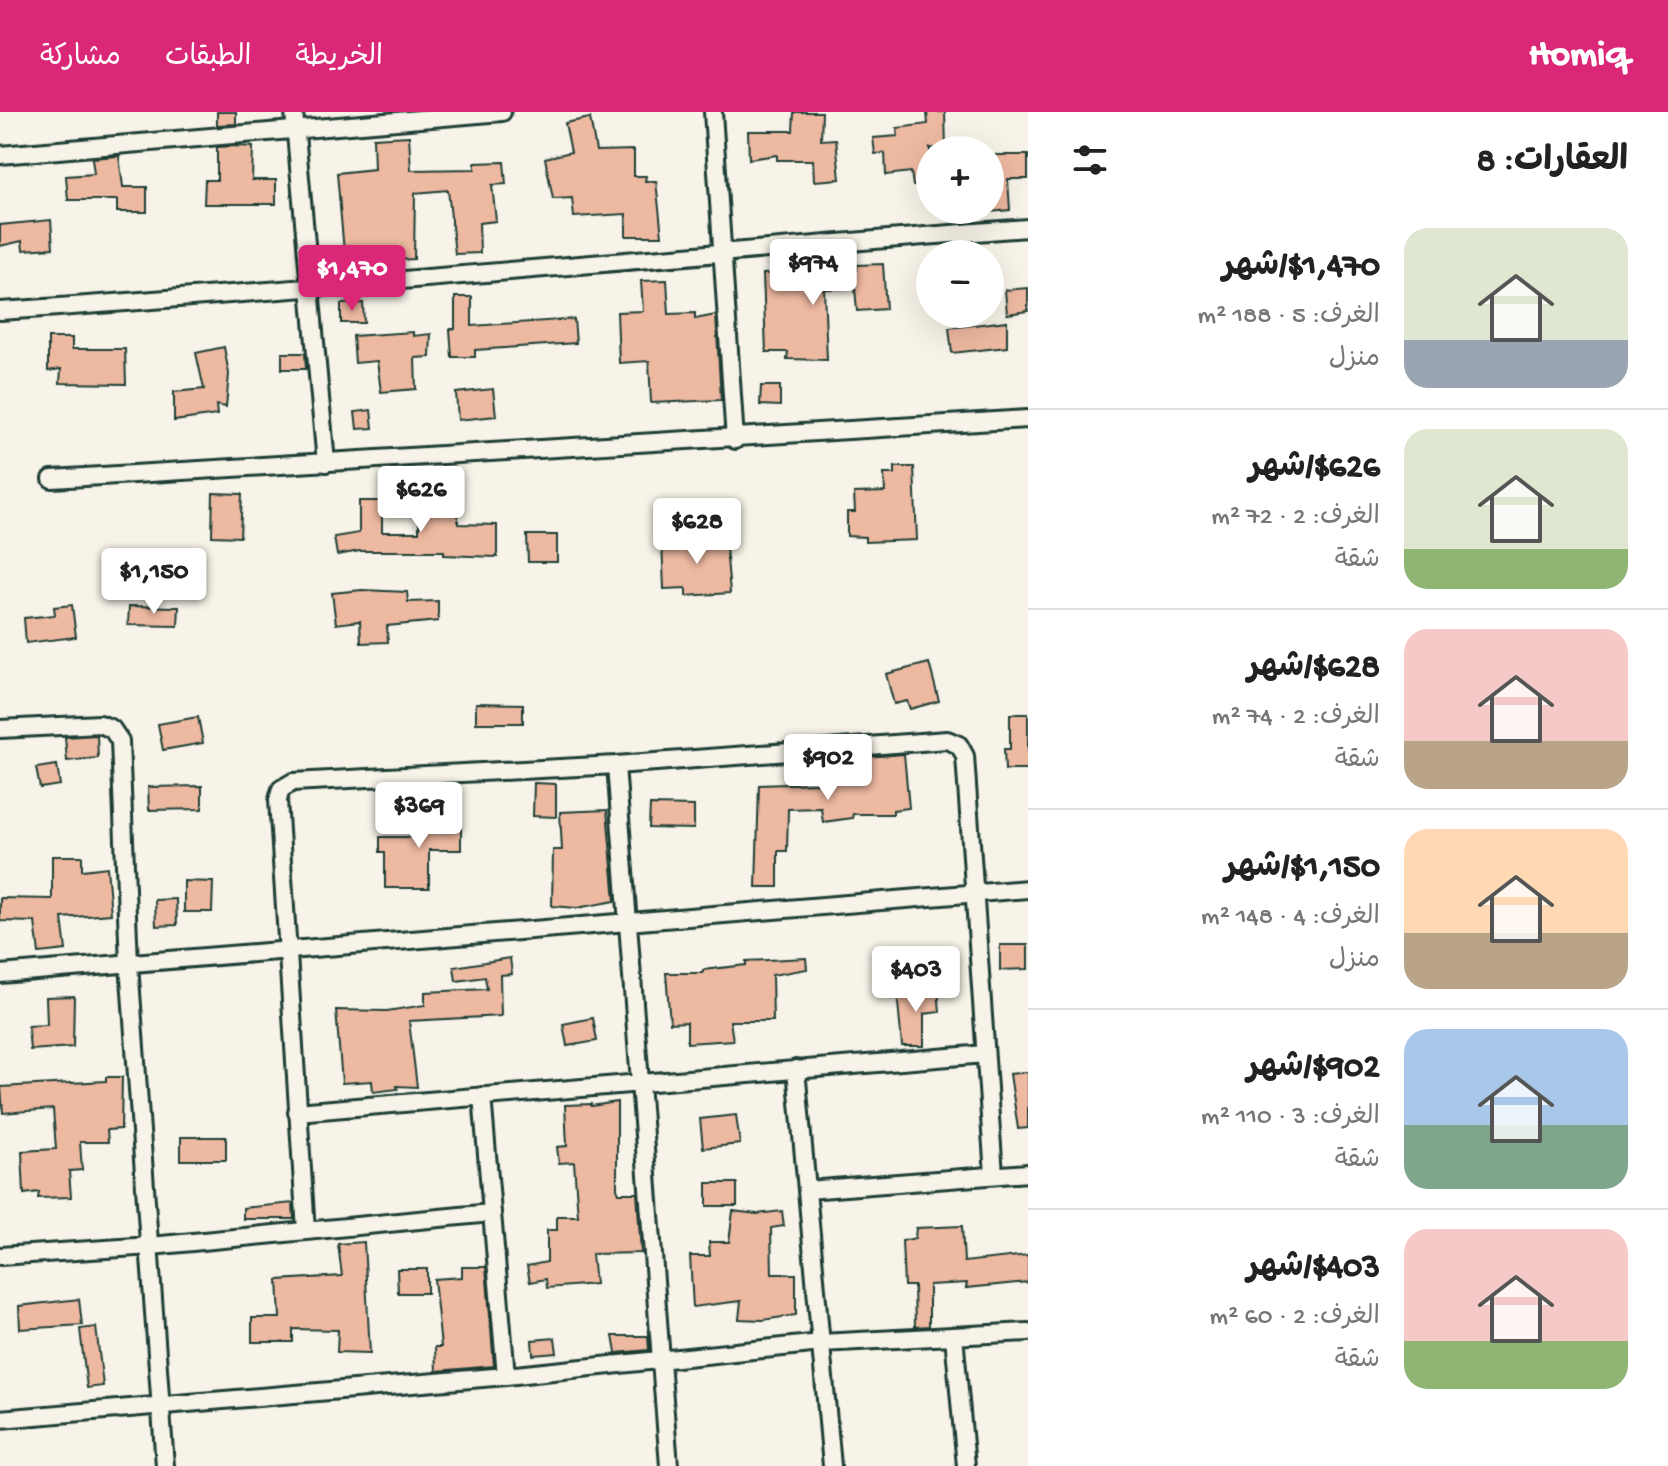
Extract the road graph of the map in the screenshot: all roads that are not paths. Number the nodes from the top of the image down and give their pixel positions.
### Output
1 (294, 112) edge
2 (502, 112) edge
3 (713, 112) edge
4 (296, 133) junction
5 (0, 155) edge
6 (1028, 228) edge
7 (722, 251) junction
8 (310, 290) junction
9 (0, 311) edge
10 (1028, 419) edge
11 (735, 440) junction
12 (326, 463) junction
13 (52, 479) dead end
14 (0, 729) edge
15 (616, 765) junction
16 (1028, 889) edge
17 (973, 892) junction
18 (627, 920) junction
19 (287, 949) junction
20 (129, 964) junction
21 (0, 974) edge
22 (985, 1054) junction
23 (796, 1069) junction
24 (638, 1083) junction
25 (482, 1096) junction
26 (297, 1112) junction
27 (1028, 1173) edge
28 (994, 1175) junction
29 (807, 1190) junction
30 (491, 1213) junction
31 (306, 1231) junction
32 (151, 1246) junction
33 (0, 1256) edge
34 (1028, 1332) edge
35 (954, 1336) junction
36 (821, 1343) junction
37 (661, 1359) junction
38 (506, 1376) junction
39 (161, 1404) junction
40 (0, 1419) edge
41 (165, 1466) edge
42 (669, 1466) edge
43 (832, 1466) edge
44 (966, 1466) edge

1 - 4 street
2 - 4 street
3 - 7 street
4 - 5 street
4 - 8 street
6 - 7 street
7 - 8 street
7 - 11 street
8 - 9 street
8 - 12 street
10 - 11 street
11 - 12 street
12 - 13 street
14 - 20 street
15 - 17 street
15 - 18 street
15 - 19 street
16 - 17 street
17 - 18 street
17 - 22 street
18 - 19 street
18 - 24 street
19 - 20 street
19 - 26 street
20 - 21 street
20 - 32 street
22 - 23 street
22 - 28 street
23 - 24 street
23 - 29 street
24 - 25 street
24 - 37 street
25 - 26 street
25 - 30 street
26 - 31 street
27 - 28 street
28 - 29 street
29 - 36 street
30 - 31 street
30 - 38 street
31 - 32 street
32 - 33 street
32 - 39 street
34 - 35 street
35 - 36 street
35 - 44 street
36 - 37 street
36 - 43 street
37 - 38 street
37 - 42 street
38 - 39 street
39 - 40 street
39 - 41 street

